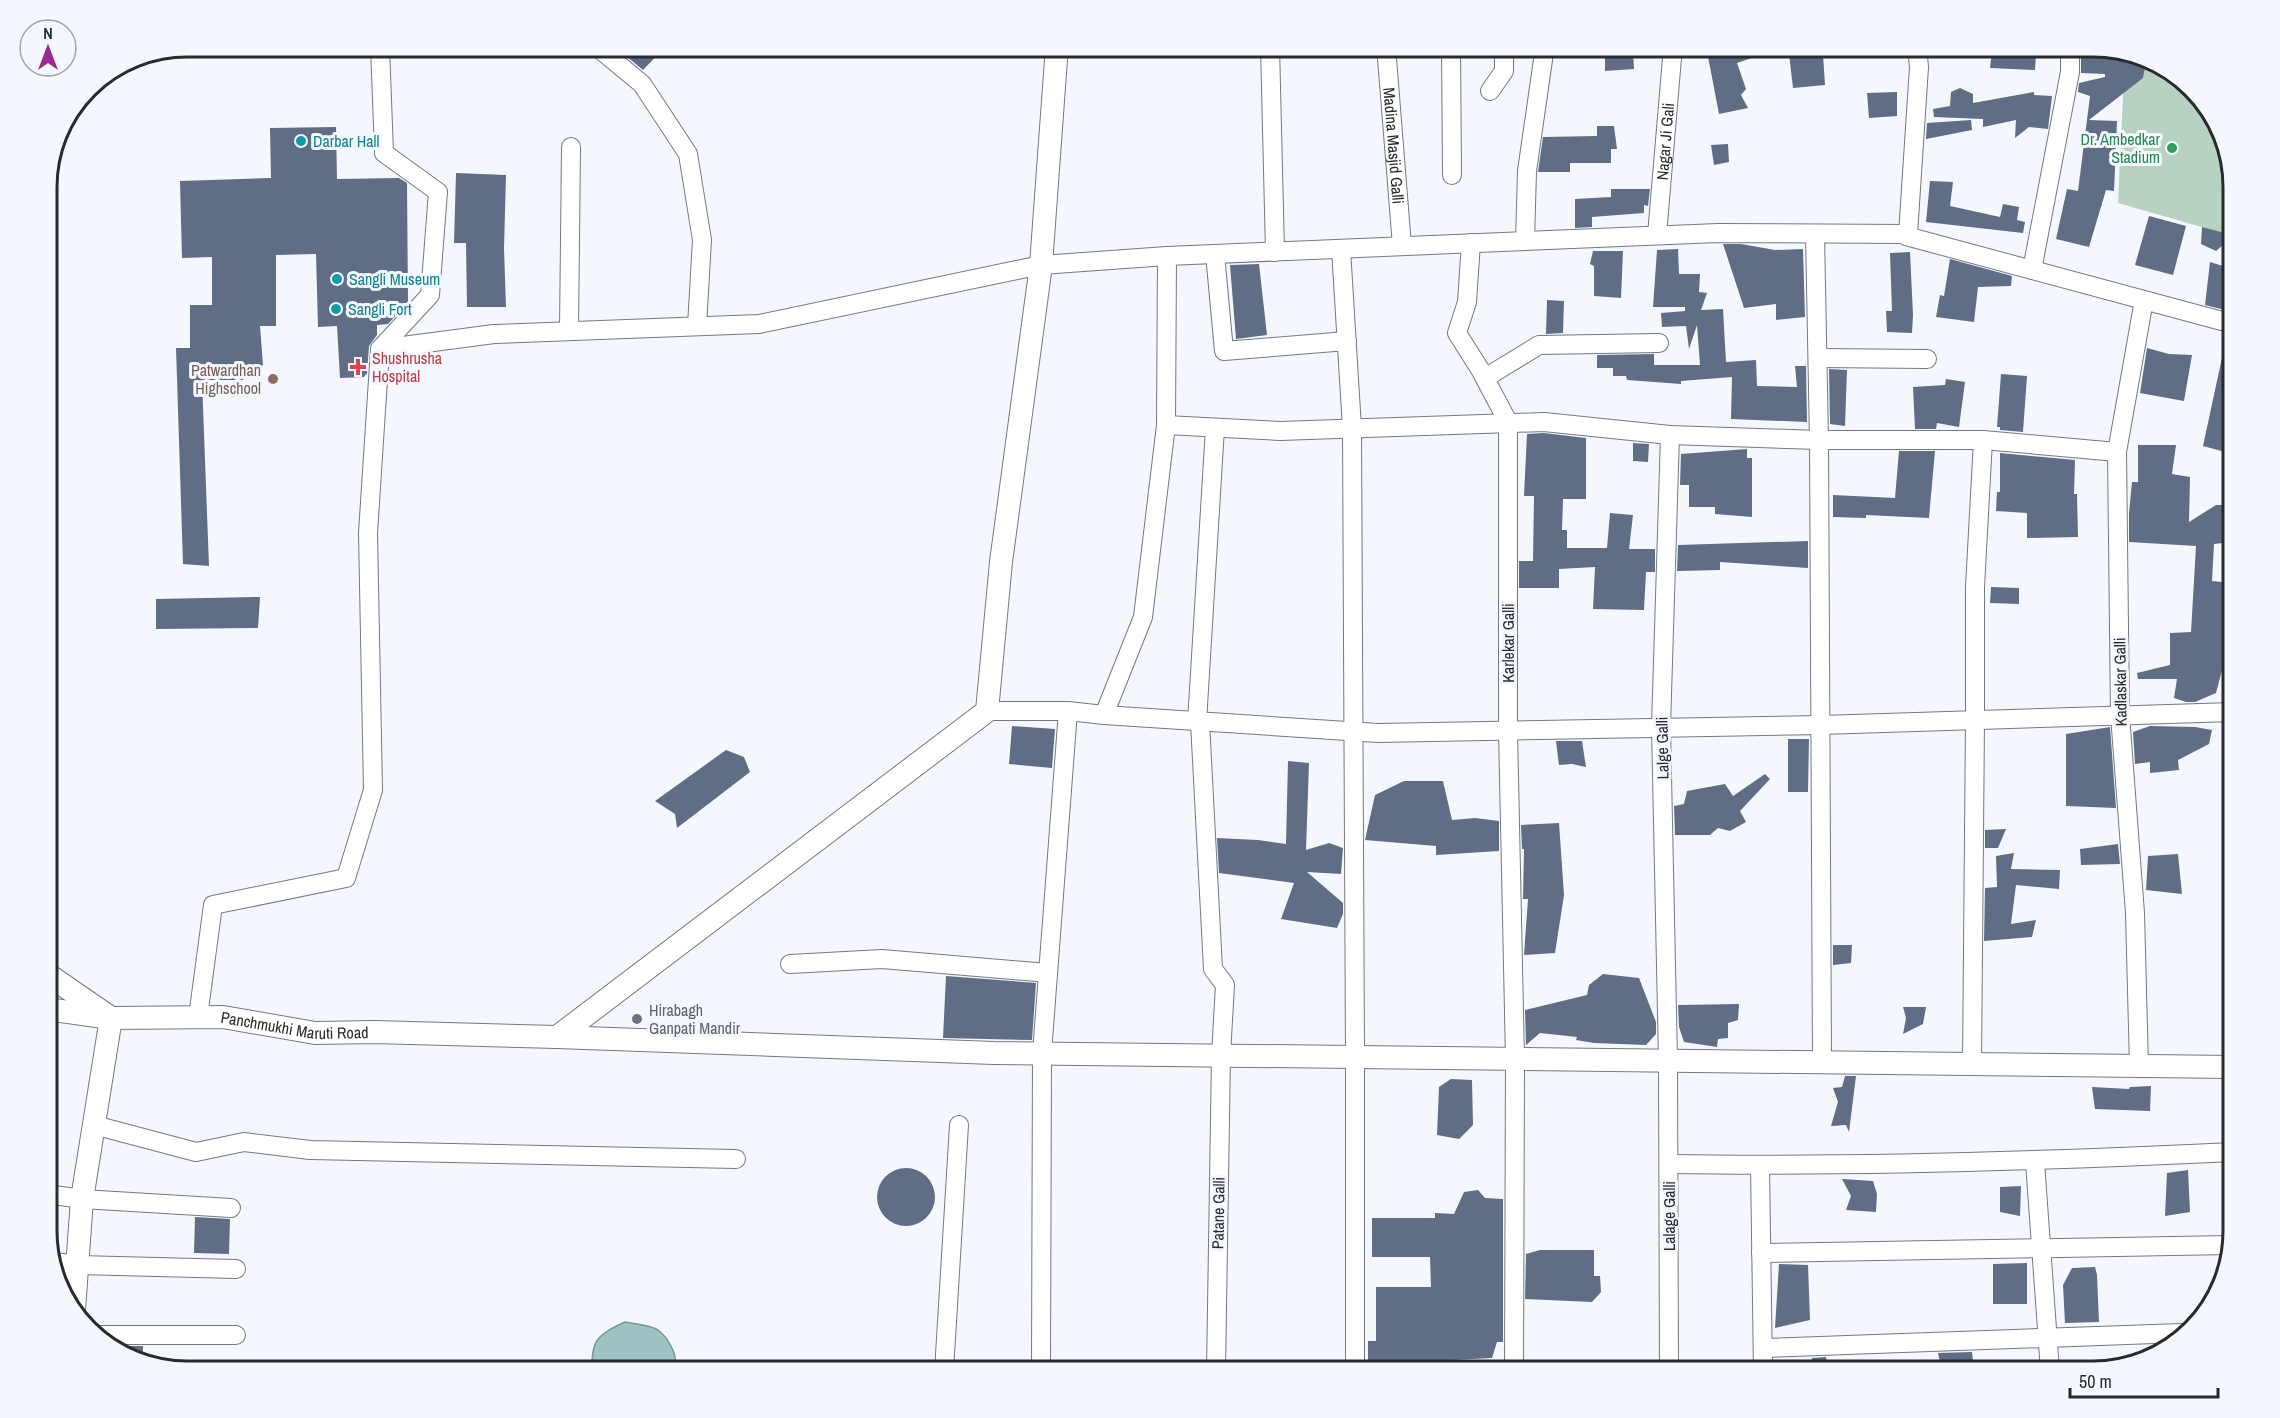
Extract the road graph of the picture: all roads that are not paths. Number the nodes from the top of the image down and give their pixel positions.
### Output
1 (380, 57) edge
2 (609, 57) edge
3 (1056, 57) edge
4 (1270, 57) edge
5 (1387, 57) edge
6 (1451, 57) edge
7 (1504, 57) edge
8 (1543, 57) edge
9 (1672, 57) edge
10 (1918, 57) edge
11 (2070, 57) edge
12 (1490, 91) dead end
13 (571, 147) dead end
14 (1452, 175) dead end
15 (1815, 234) junction
16 (1908, 234) junction
17 (1658, 235) junction
18 (1525, 241) junction
19 (1471, 243) junction
20 (1402, 246) junction
21 (1341, 249) junction
22 (1275, 252) junction
23 (1215, 254) junction
24 (1167, 256) junction
25 (1041, 265) junction
26 (2032, 270) junction
27 (2144, 300) junction
28 (2223, 321) edge
29 (697, 326) junction
30 (569, 331) junction
31 (1347, 341) junction
32 (1659, 344) dead end
33 (380, 349) junction
34 (1818, 358) junction
35 (1927, 359) dead end
36 (1485, 378) junction
37 (1509, 422) junction
38 (1166, 425) junction
39 (1215, 428) junction
40 (1352, 428) junction
41 (1670, 435) junction
42 (1820, 440) junction
43 (1983, 440) junction
44 (2117, 452) junction
45 (987, 711) junction
46 (1068, 711) junction
47 (2223, 712) edge
48 (1104, 715) junction
49 (2120, 715) junction
50 (1976, 719) junction
51 (1199, 722) junction
52 (1821, 724) junction
53 (1661, 727) junction
54 (1508, 730) junction
55 (1353, 732) junction
56 (790, 964) dead end
57 (1048, 973) junction
58 (57, 981) edge
59 (57, 1010) edge
60 (198, 1017) junction
61 (111, 1018) junction
62 (557, 1037) junction
63 (1042, 1053) junction
64 (1221, 1055) junction
65 (1355, 1057) junction
66 (1515, 1059) junction
67 (1668, 1061) junction
68 (1822, 1063) junction
69 (1972, 1065) junction
70 (2139, 1067) junction
71 (2223, 1067) edge
72 (94, 1125) junction
73 (959, 1125) dead end
74 (2223, 1153) edge
75 (736, 1159) dead end
76 (2035, 1162) junction
77 (1669, 1164) junction
78 (1760, 1166) junction
79 (57, 1195) edge
80 (82, 1199) junction
81 (231, 1208) dead end
82 (2222, 1245) edge
83 (2042, 1249) junction
84 (1761, 1253) junction
85 (61, 1263) edge
86 (78, 1265) junction
87 (236, 1269) dead end
88 (75, 1298) edge
89 (2172, 1334) edge
90 (109, 1335) edge
91 (236, 1335) dead end
92 (2049, 1338) junction
93 (1763, 1348) junction
94 (945, 1361) edge
95 (1041, 1361) edge
96 (1216, 1361) edge
97 (1355, 1361) edge
98 (1514, 1361) edge
99 (1670, 1361) edge
100 (1763, 1361) edge
101 (2050, 1361) edge

1 - 33 street
2 - 29 street
3 - 25 street
4 - 22 street
5 - 20 street, Madina Masjid Galli
6 - 14 street
7 - 12 street
8 - 18 street
9 - 17 street, Nagar Ji Gali
10 - 16 street
11 - 26 street
13 - 30 street
15 - 16 street
15 - 17 street
15 - 34 street
16 - 26 street
17 - 18 street
18 - 19 street
19 - 20 street
19 - 36 street, Karlekar Galli
20 - 21 street
21 - 22 street
21 - 31 street
22 - 23 street
23 - 24 street
23 - 31 street
24 - 25 street
24 - 38 street
25 - 29 street
25 - 45 street
26 - 27 street
27 - 28 street
27 - 44 street, Kadlaskar Galli
29 - 30 street
30 - 33 street
31 - 40 street
32 - 36 street
33 - 60 street
34 - 35 street
34 - 42 street
36 - 37 street, Karlekar Galli
37 - 40 street
37 - 41 street
37 - 54 street, Karlekar Galli
38 - 39 street
38 - 48 street
39 - 40 street
39 - 51 street, Patane Galli
40 - 55 street
41 - 42 street
41 - 53 street, Lalge Galli
42 - 43 street
42 - 52 street
43 - 44 street
43 - 50 street
44 - 49 street, Kadlaskar Galli
45 - 46 street
45 - 62 street
46 - 48 street
46 - 57 street
47 - 49 street
48 - 51 street
49 - 50 street
49 - 70 street, Kadlaskar Galli
50 - 52 street
50 - 69 street
51 - 55 street
51 - 64 street, Patane Galli
52 - 53 street
52 - 68 street
53 - 54 street
53 - 67 street, Lalge Galli
54 - 55 street
54 - 66 street, Karlekar Galli
55 - 65 street
56 - 57 street
57 - 63 street
58 - 61 street
59 - 61 street, Panchmukhi Maruti Road
60 - 61 street, Panchmukhi Maruti Road
60 - 62 street, Panchmukhi Maruti Road
61 - 72 street
62 - 63 street, Panchmukhi Maruti Road
63 - 64 street, Panchmukhi Maruti Road
63 - 95 street
64 - 65 street, Panchmukhi Maruti Road
64 - 96 street, Patane Galli
65 - 66 street, Panchmukhi Maruti Road
65 - 97 street
66 - 67 street, Panchmukhi Maruti Road
66 - 98 street, Karlekar Galli
67 - 68 street, Panchmukhi Maruti Road
67 - 77 street, Lalage Galli
68 - 69 street, Panchmukhi Maruti Road
69 - 70 street, Panchmukhi Maruti Road
70 - 71 street, Panchmukhi Maruti Road
72 - 75 street
72 - 80 street
73 - 94 street
74 - 76 street
76 - 78 street
76 - 83 street
77 - 78 street
77 - 99 street, Lalage Galli
78 - 84 street
79 - 80 street
80 - 81 street
80 - 86 street
82 - 83 street
83 - 84 street
83 - 92 street
84 - 93 street
85 - 86 street
86 - 87 street
86 - 88 street
89 - 92 street
90 - 91 street
92 - 93 street
92 - 101 street
93 - 100 street

